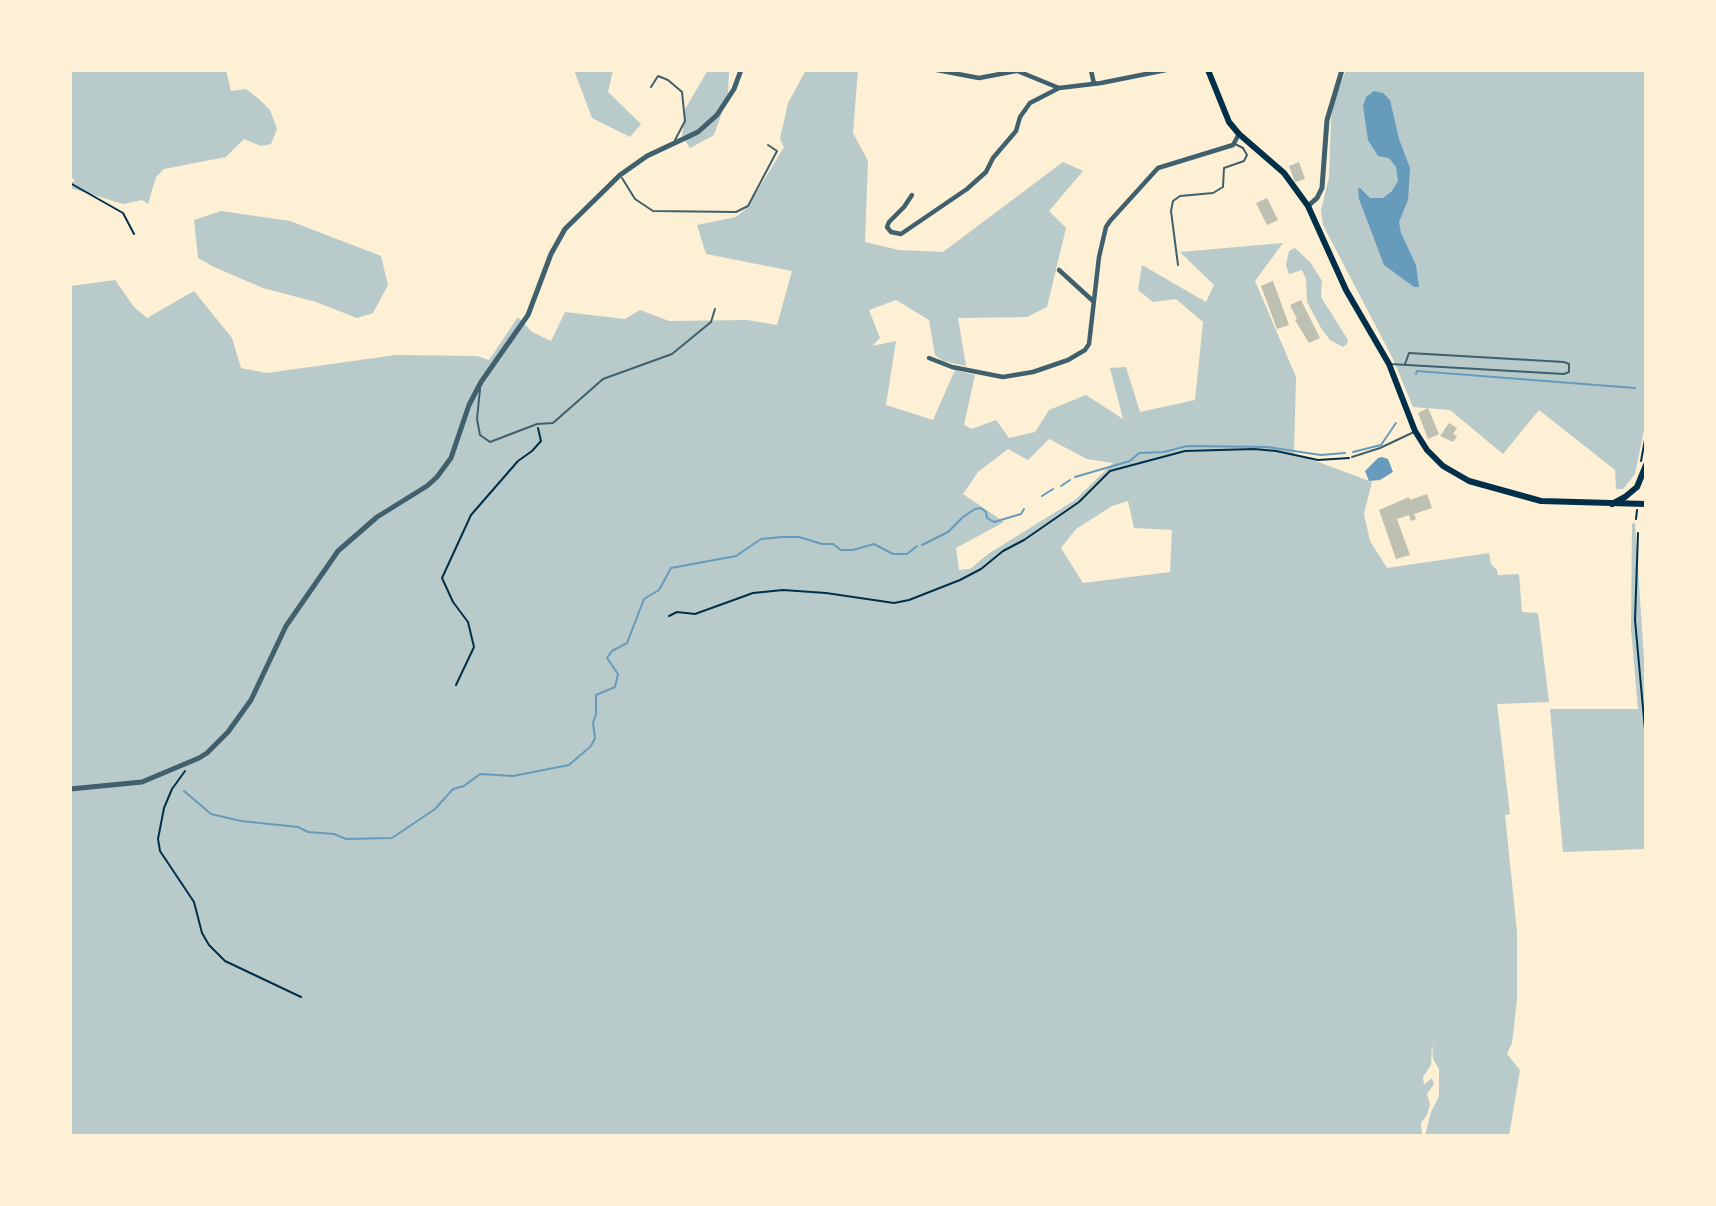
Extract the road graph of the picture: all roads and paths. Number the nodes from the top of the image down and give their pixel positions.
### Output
1 (741, 70) edge
2 (937, 70) edge
3 (1091, 70) edge
4 (1166, 70) edge
5 (1208, 70) edge
6 (1342, 70) edge
7 (1015, 71) edge
8 (1094, 83) junction
9 (651, 86) dead end
10 (1059, 88) junction
11 (1239, 134) junction
12 (1234, 143) junction
13 (674, 144) junction
14 (768, 145) dead end
15 (620, 175) junction
16 (70, 183) edge
17 (912, 194) dead end
18 (1308, 206) junction
19 (134, 234) dead end
20 (1178, 265) dead end
21 (1059, 270) dead end
22 (1094, 301) junction
23 (715, 309) dead end
24 (929, 358) dead end
25 (1389, 364) junction
26 (1405, 364) junction
27 (481, 382) junction
28 (537, 424) junction
29 (1415, 431) junction
30 (1646, 434) edge
31 (1352, 457) joint
32 (1644, 463) edge
33 (1612, 504) junction
34 (1646, 504) edge
35 (1638, 533) dead end
36 (668, 616) dead end
37 (456, 685) dead end
38 (1646, 741) edge
39 (189, 763) junction
40 (70, 789) edge
41 (301, 997) dead end

1 - 13 street
2 - 7 street
3 - 8 street
4 - 8 street
5 - 11 main road
6 - 18 street
7 - 10 street
8 - 10 street
9 - 13 lane
10 - 17 street
11 - 12 street
11 - 18 main road
12 - 20 lane
12 - 22 street
13 - 15 street
14 - 15 lane
15 - 27 street
16 - 19 path
18 - 25 main road
21 - 22 street
22 - 24 street
23 - 28 lane
25 - 26 lane
25 - 29 main road
26 - 26 lane
27 - 28 lane
27 - 39 street
28 - 37 path
29 - 31 lane
29 - 33 main road
30 - 32 path
31 - 36 path
32 - 33 main road
33 - 34 main road
35 - 38 path
39 - 40 street
39 - 41 path

